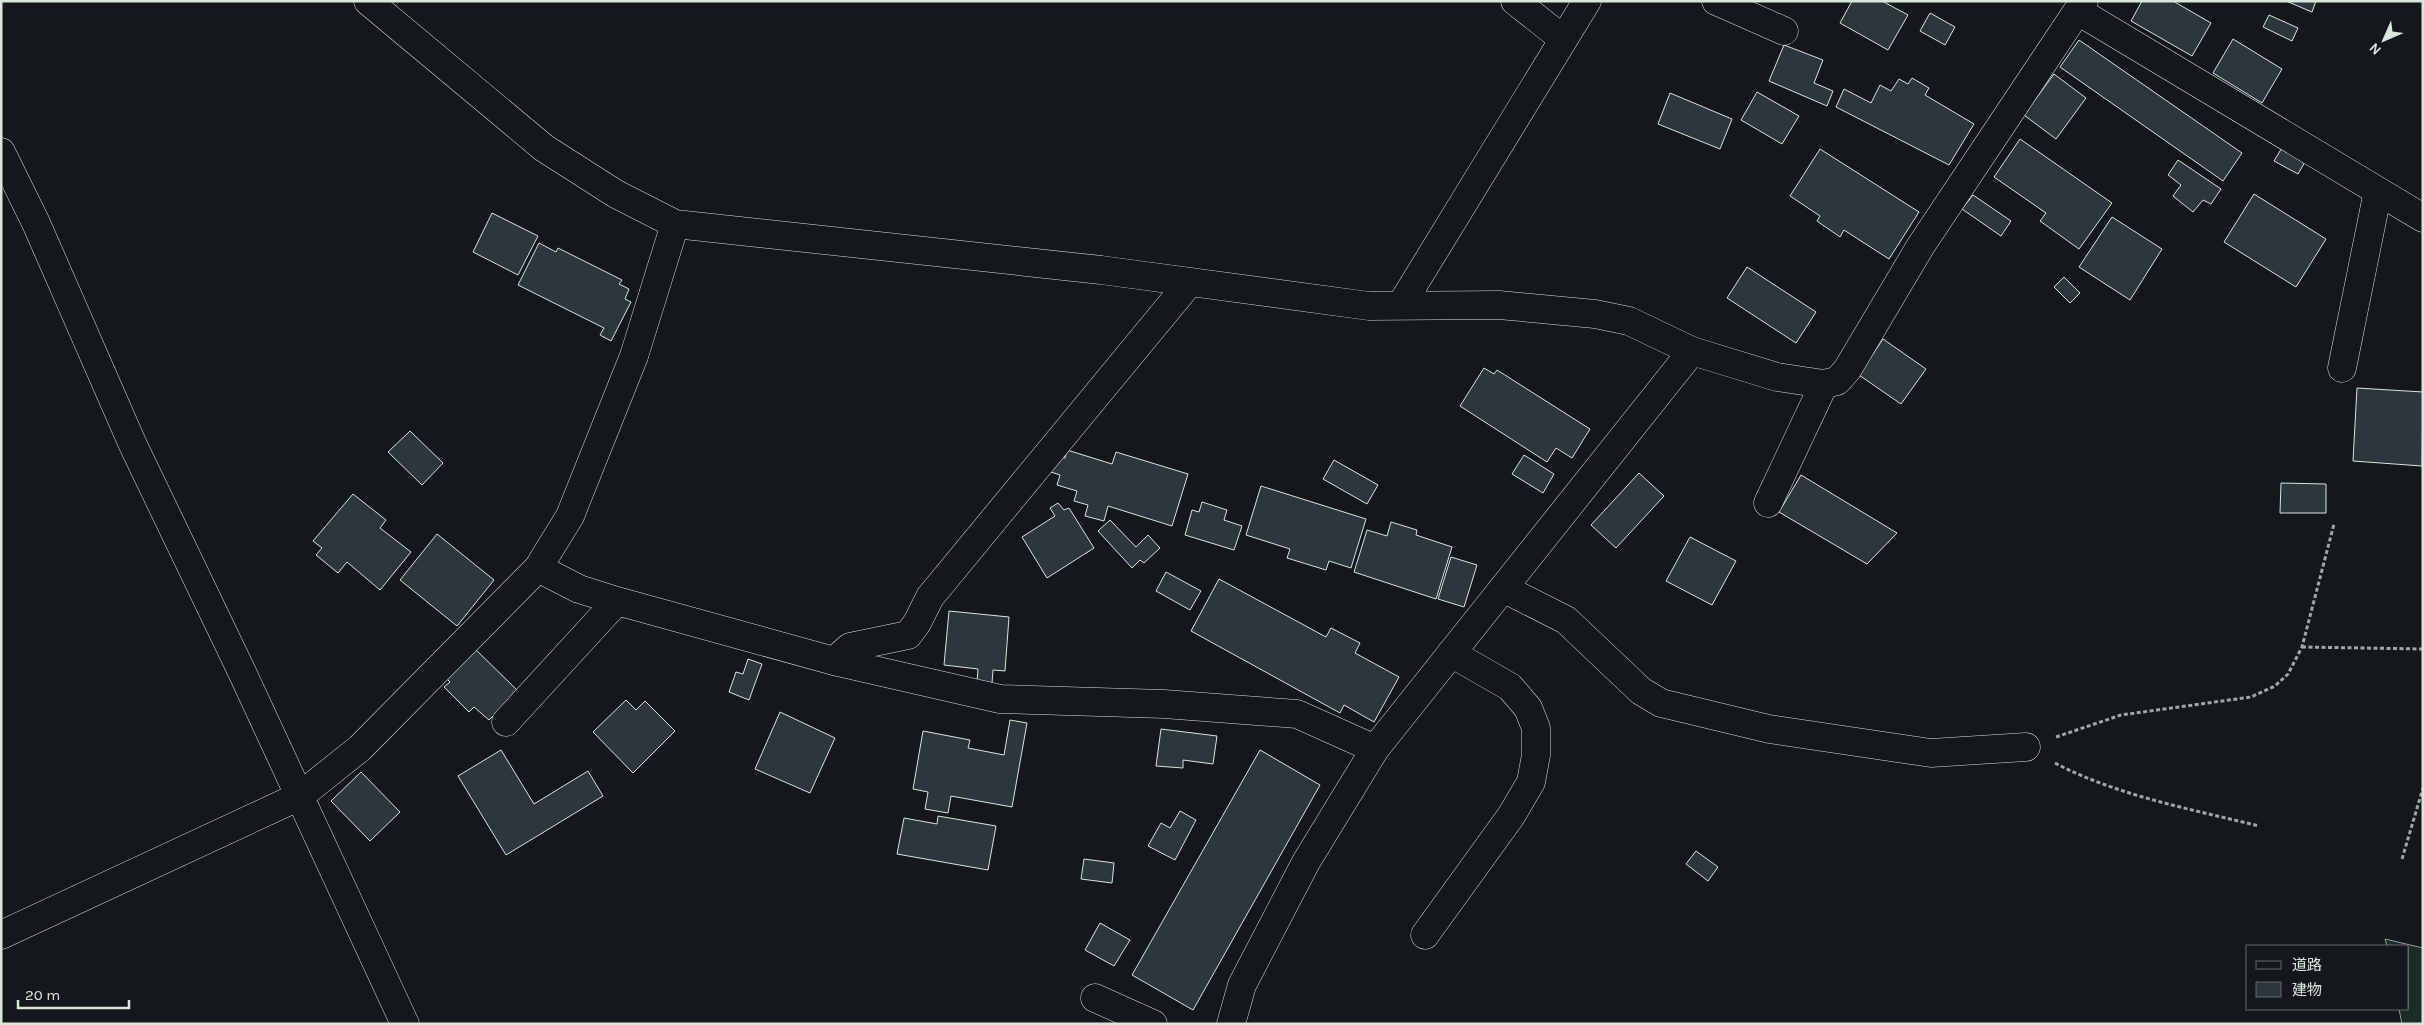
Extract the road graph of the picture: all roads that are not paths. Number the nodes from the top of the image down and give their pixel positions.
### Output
1 (368, 1) edge
2 (1515, 1) edge
3 (1586, 1) edge
4 (1716, 1) edge
5 (2081, 6) edge
6 (1784, 31) dead end
7 (1562, 39) junction
8 (1, 152) edge
9 (2378, 191) junction
10 (2423, 218) edge
11 (675, 224) junction
12 (1189, 283) junction
13 (1401, 304) junction
14 (1692, 351) junction
15 (2342, 368) dead end
16 (1824, 384) junction
17 (1768, 503) dead end
18 (538, 568) junction
19 (1503, 588) junction
20 (618, 601) junction
21 (1451, 653) junction
22 (834, 661) junction
23 (506, 722) dead end
24 (2026, 747) road end
25 (1375, 749) junction
26 (300, 796) junction
27 (1, 935) edge
28 (1425, 935) dead end
29 (1095, 998) dead end
30 (405, 1024) edge
31 (1153, 1024) edge
32 (1231, 1024) edge

1 - 11 street
2 - 7 street
3 - 7 street
4 - 6 street
5 - 9 street
5 - 16 street
7 - 13 street
8 - 26 street
9 - 10 street
9 - 15 street
11 - 12 street
11 - 18 street
12 - 13 street
12 - 22 street
13 - 14 street
14 - 16 street
14 - 19 street
16 - 17 street
18 - 20 street
18 - 26 street
19 - 21 street
19 - 24 street
20 - 22 street
20 - 23 street
21 - 25 street
21 - 28 street
22 - 25 street
25 - 32 street
26 - 27 street
26 - 30 street
29 - 31 street

